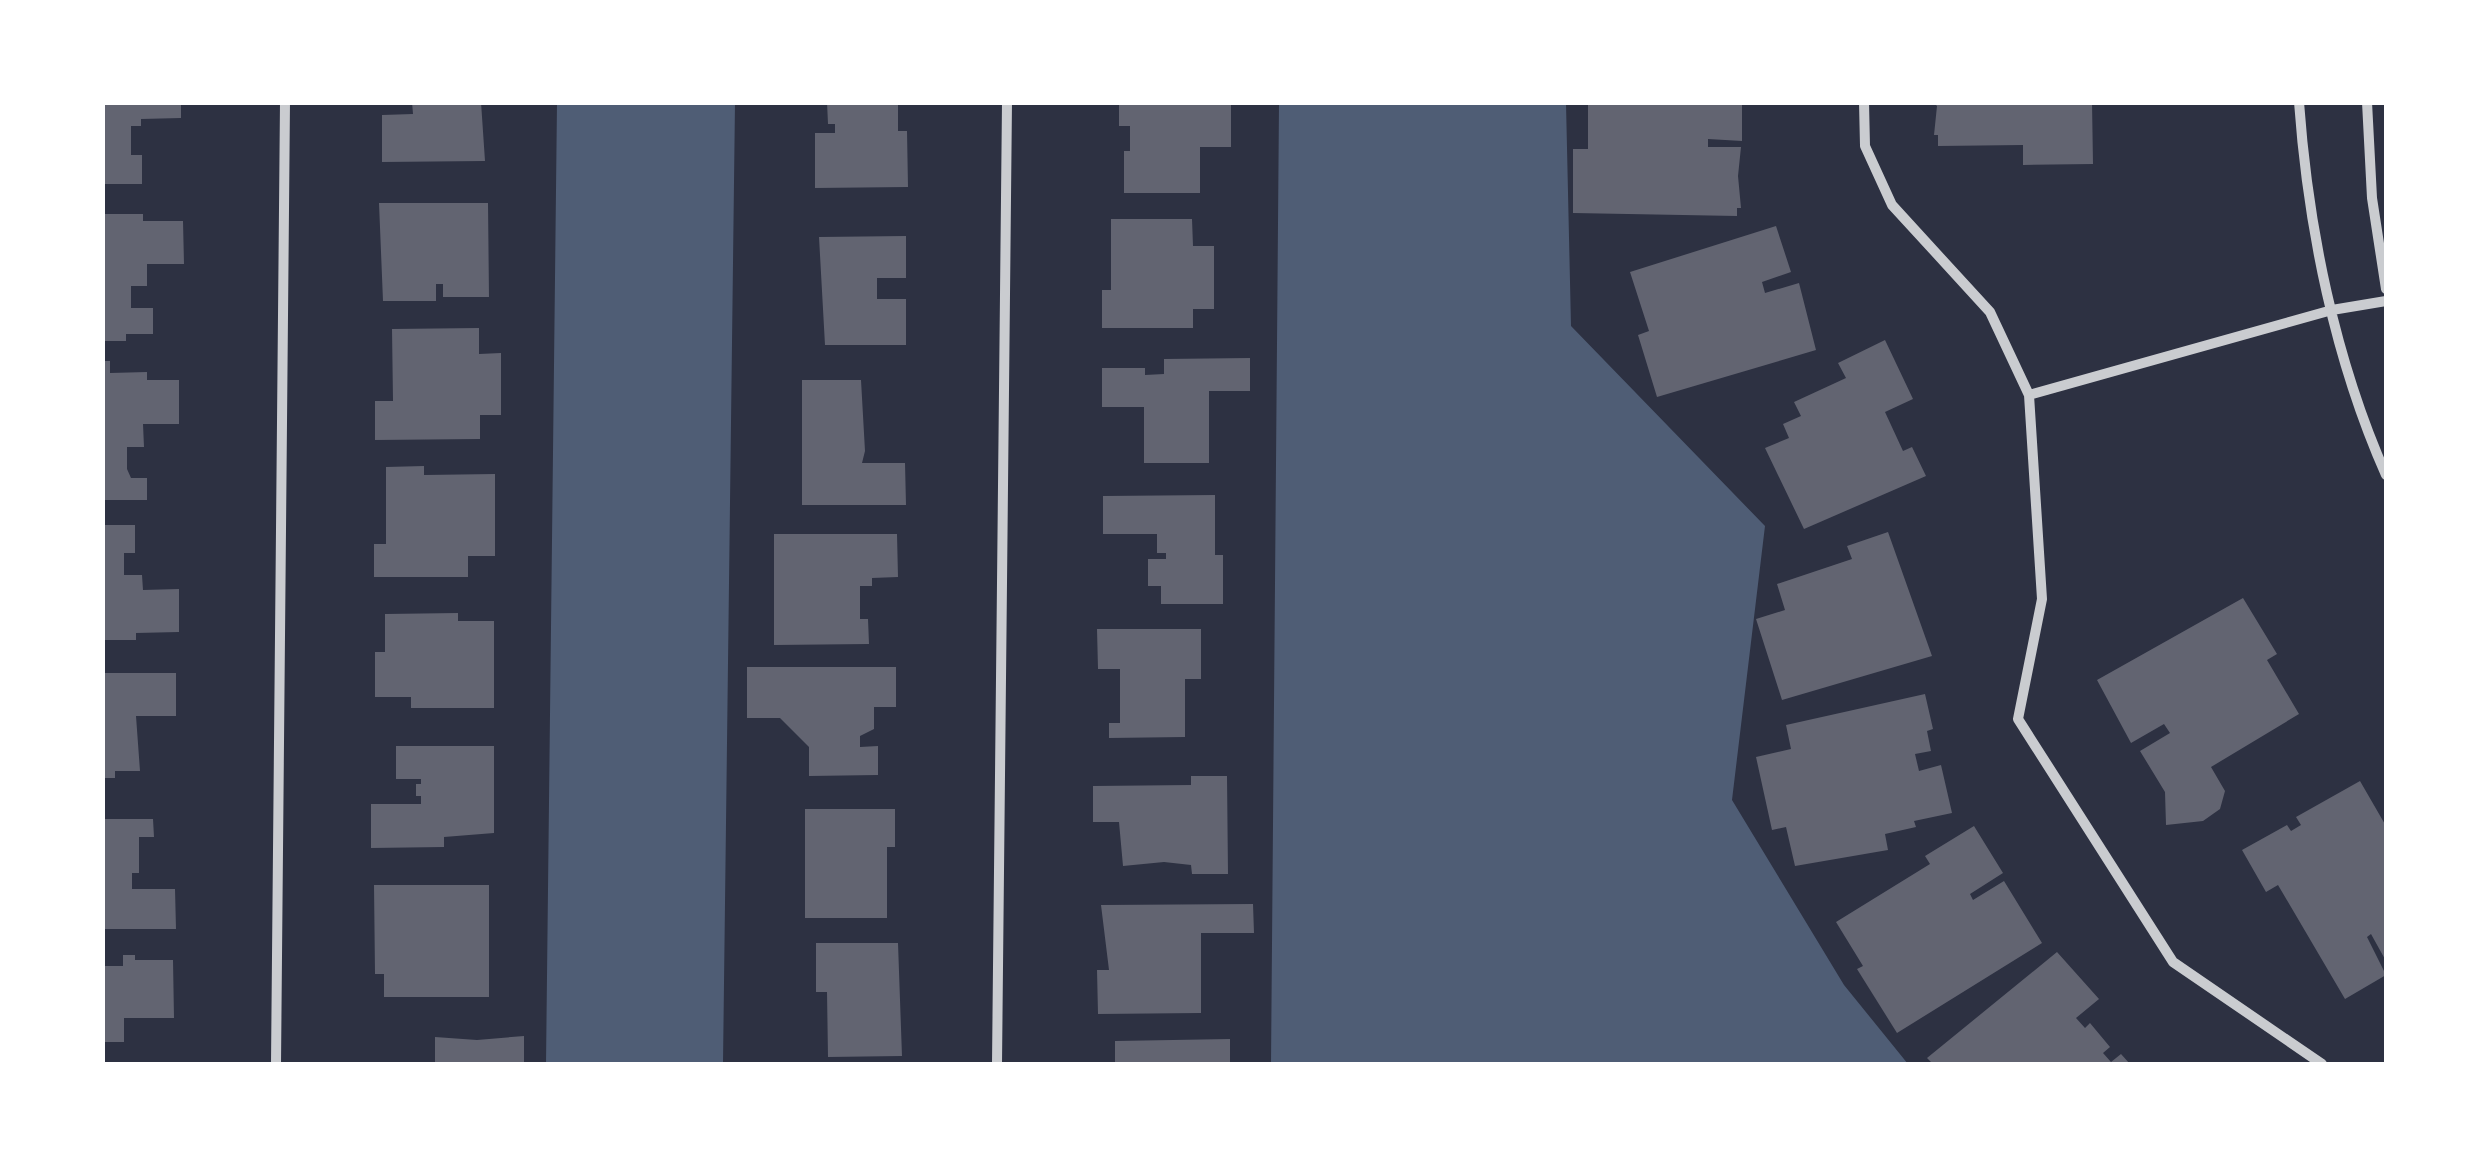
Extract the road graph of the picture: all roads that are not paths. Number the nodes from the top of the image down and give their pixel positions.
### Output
1 (285, 102) edge
2 (1007, 102) edge
3 (1864, 102) edge
4 (2299, 102) edge
5 (2367, 102) edge
6 (2386, 289) edge
7 (2386, 301) edge
8 (2332, 310) junction
9 (2029, 395) junction
10 (2386, 476) edge
11 (276, 1064) edge
12 (997, 1064) edge
13 (2322, 1064) edge

1 - 11 street
2 - 12 street
3 - 9 street
4 - 8 street
5 - 6 street
7 - 8 street
8 - 9 street
8 - 10 street
9 - 13 street

